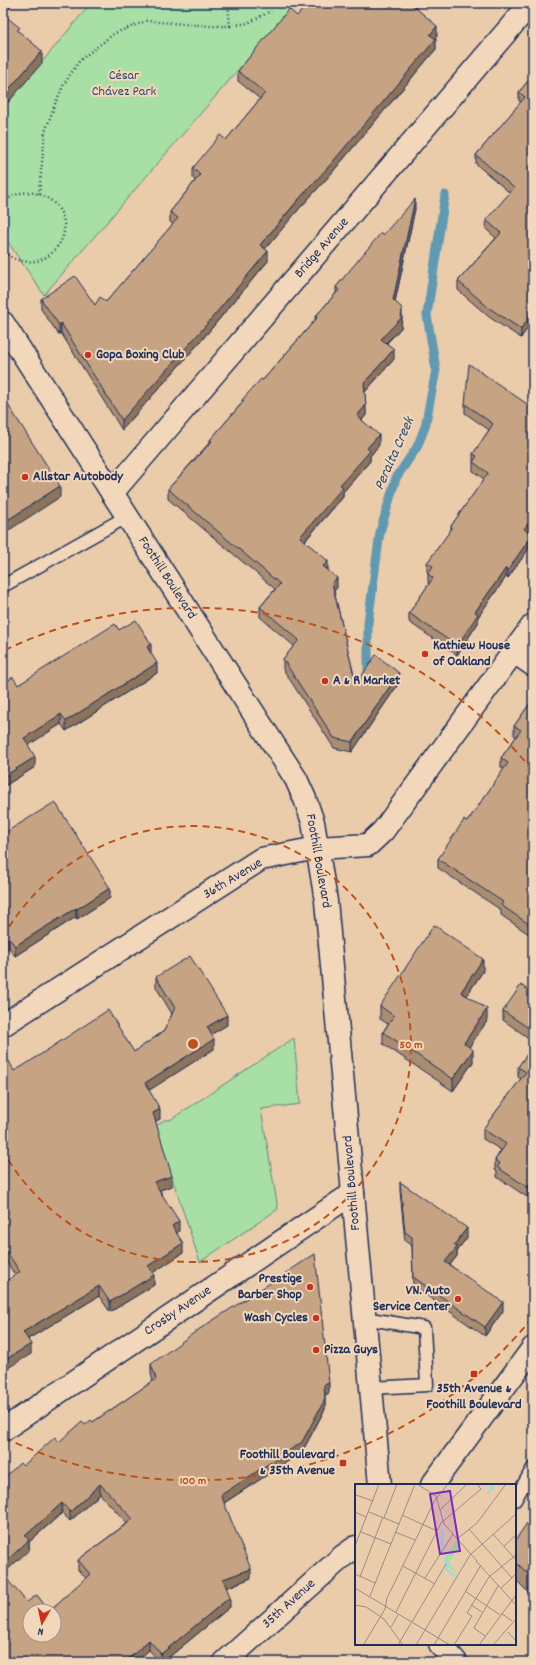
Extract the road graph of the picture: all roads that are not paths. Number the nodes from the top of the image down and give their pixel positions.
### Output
1 (531, 3) edge
2 (4, 326) edge
3 (112, 493) junction
4 (128, 516) junction
5 (3, 586) edge
6 (533, 625) edge
7 (514, 652) junction
8 (533, 665) edge
9 (317, 848) junction
10 (3, 1026) edge
11 (353, 1193) junction
12 (364, 1318) junction
13 (533, 1348) edge
14 (371, 1388) junction
15 (3, 1430) edge
16 (533, 1468) edge
17 (380, 1484) edge
18 (433, 1484) edge
19 (516, 1498) edge
20 (355, 1548) edge
21 (441, 1645) edge
22 (224, 1662) edge
23 (456, 1662) edge

1 - 3 street, Bridge Avenue
2 - 3 street, Foothill Boulevard
3 - 4 street, Foothill Boulevard
4 - 5 lane
4 - 9 street, Foothill Boulevard
6 - 7 street, 36th Avenue
7 - 8 street
7 - 9 street, 36th Avenue
9 - 10 street, 36th Avenue
9 - 11 street, Foothill Boulevard
11 - 12 street, Foothill Boulevard
11 - 15 street, Crosby Avenue
12 - 14 street, Foothill Boulevard
12 - 14 lane
13 - 18 street
14 - 17 street, Foothill Boulevard
16 - 19 lane
20 - 22 street, 35th Avenue
21 - 23 street

